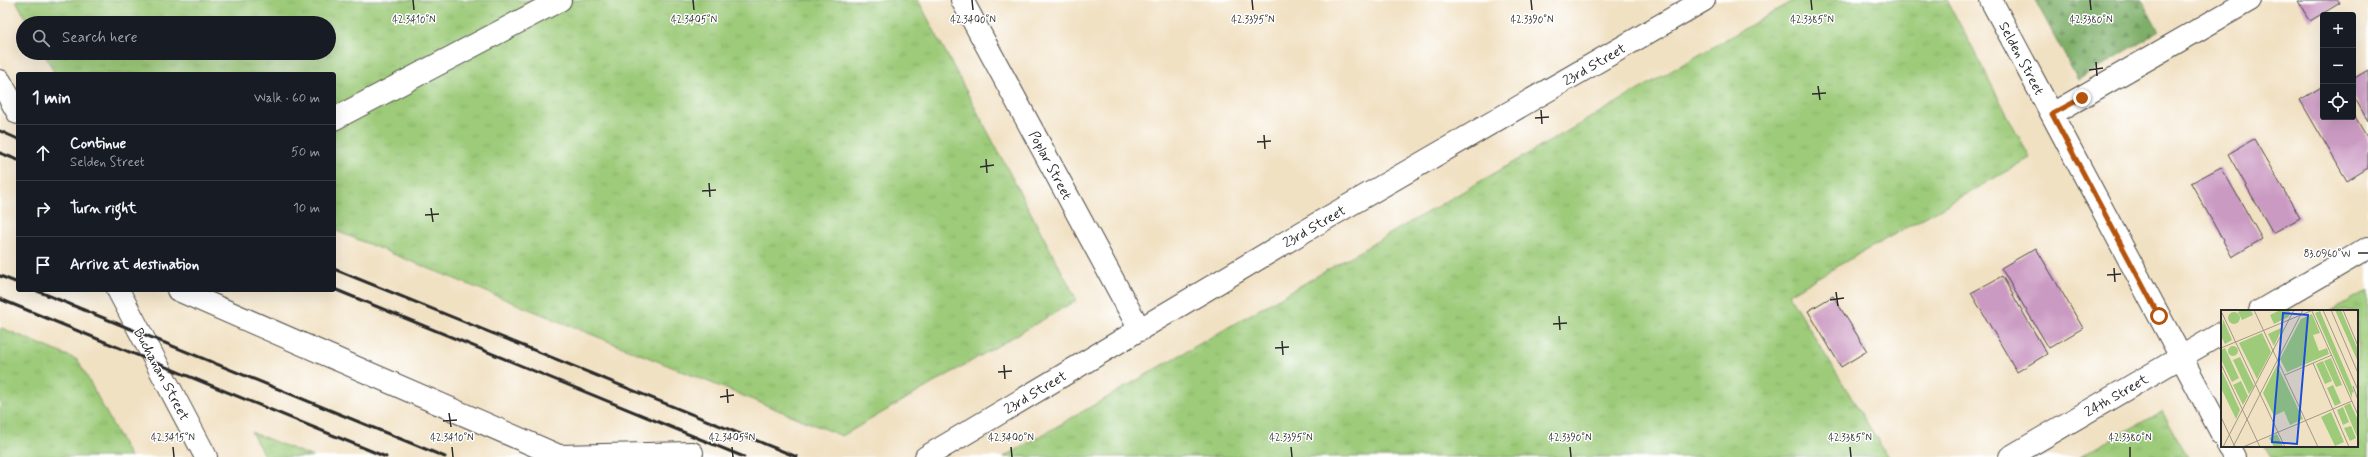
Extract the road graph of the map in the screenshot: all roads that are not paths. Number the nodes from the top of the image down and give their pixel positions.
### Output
1 (560, 0) edge
2 (962, 0) edge
3 (1704, 0) edge
4 (1992, 0) edge
5 (2250, 0) edge
6 (0, 81) edge
7 (16, 109) edge
8 (2052, 114) junction
9 (336, 118) edge
10 (2368, 248) edge
11 (119, 292) edge
12 (183, 292) edge
13 (2262, 310) edge
14 (1140, 330) junction
15 (2221, 334) edge
16 (2181, 357) junction
17 (2221, 432) edge
18 (2229, 447) edge
19 (692, 453) dead end
20 (206, 457) edge
21 (926, 457) edge
22 (2010, 457) edge
23 (2234, 457) edge

1 - 9 street
2 - 14 street, Poplar Street
3 - 14 street, 23rd Street
4 - 8 street, Selden Street
5 - 8 street
6 - 7 street
8 - 16 street, Selden Street
10 - 13 street
11 - 20 street, Buchanan Street
12 - 19 street
14 - 21 street, 23rd Street
15 - 16 street, 24th Street
16 - 17 street, Selden Street
16 - 22 street, 24th Street
18 - 23 street

